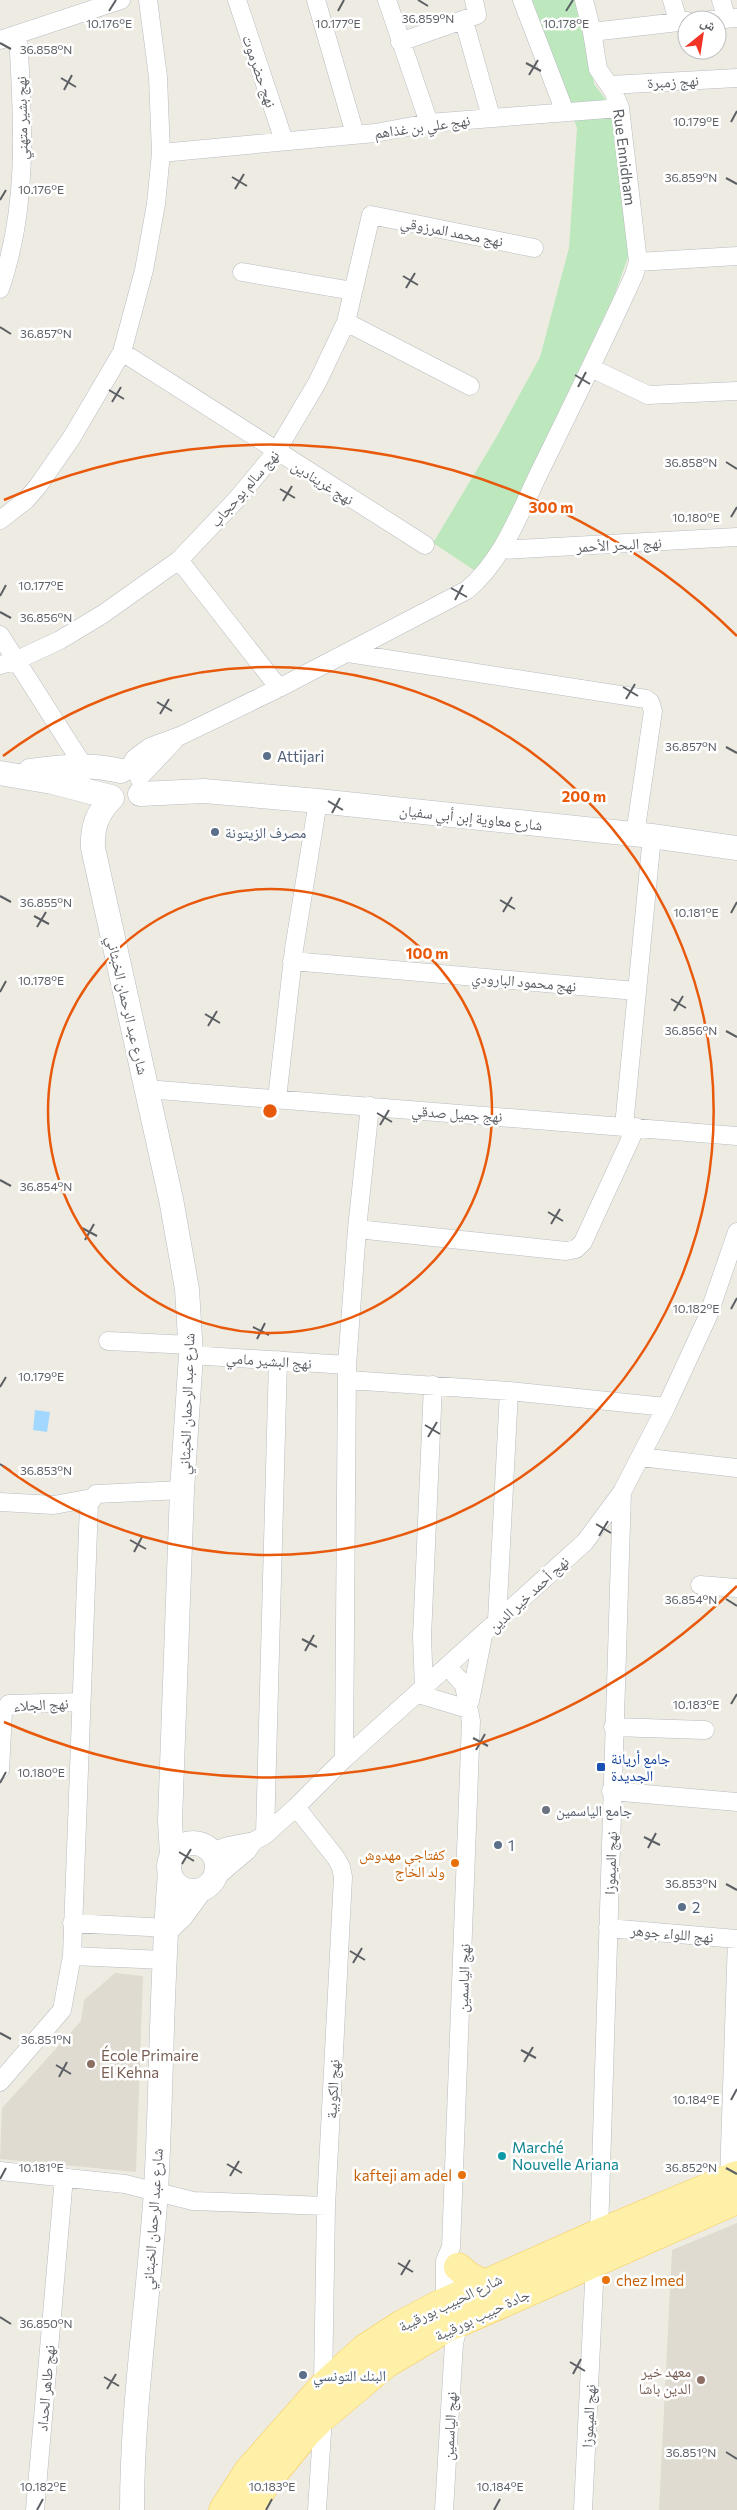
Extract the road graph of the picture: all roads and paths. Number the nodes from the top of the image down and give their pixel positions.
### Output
1 (121, 0) edge
2 (148, 0) edge
3 (237, 0) edge
4 (316, 0) edge
5 (387, 0) edge
6 (474, 0) edge
7 (522, 0) edge
8 (584, 0) edge
9 (464, 21) junction
10 (677, 22) edge
11 (592, 32) junction
12 (18, 35) junction
13 (0, 40) edge
14 (400, 42) junction
15 (737, 78) edge
16 (610, 85) junction
17 (620, 108) junction
18 (564, 112) junction
19 (491, 117) junction
20 (429, 122) junction
21 (355, 134) junction
22 (284, 141) junction
23 (161, 153) junction
24 (370, 215) joint
25 (534, 248) dead end
26 (737, 256) edge
27 (638, 262) junction
28 (242, 272) dead end
29 (0, 288) edge
30 (353, 291) junction
31 (346, 322) junction
32 (122, 352) junction
33 (591, 368) junction
34 (470, 386) dead end
35 (737, 391) edge
36 (276, 452) junction
37 (0, 520) edge
38 (737, 537) edge
39 (424, 545) dead end
40 (501, 550) junction
41 (179, 560) junction
42 (0, 635) edge
43 (348, 653) junction
44 (8, 663) edge
45 (279, 688) junction
46 (83, 765) junction
47 (5, 774) edge
48 (52, 782) junction
49 (127, 787) junction
50 (318, 801) junction
51 (94, 824) junction
52 (643, 836) junction
53 (737, 848) edge
54 (96, 859) junction
55 (292, 961) junction
56 (636, 991) junction
57 (146, 1089) junction
58 (277, 1099) junction
59 (370, 1106) junction
60 (630, 1126) junction
61 (737, 1136) edge
62 (357, 1230) junction
63 (736, 1238) edge
64 (108, 1341) dead end
65 (191, 1350) junction
66 (278, 1360) junction
67 (348, 1373) junction
68 (434, 1385) junction
69 (509, 1391) junction
70 (666, 1407) junction
71 (640, 1457) junction
72 (737, 1468) edge
73 (182, 1490) junction
74 (622, 1492) junction
75 (92, 1498) junction
76 (0, 1502) edge
77 (54, 1505) junction
78 (87, 1518) junction
79 (700, 1585) dead end
80 (737, 1588) edge
81 (497, 1620) junction
82 (483, 1636) junction
83 (444, 1670) junction
84 (421, 1691) junction
85 (81, 1702) junction
86 (468, 1709) junction
87 (613, 1727) junction
88 (705, 1730) dead end
89 (344, 1759) junction
90 (0, 1770) edge
91 (612, 1791) junction
92 (737, 1802) edge
93 (171, 1808) junction
94 (296, 1808) junction
95 (259, 1838) junction
96 (204, 1848) junction
97 (171, 1864) junction
98 (207, 1885) junction
99 (72, 1923) junction
100 (168, 1928) junction
101 (608, 1928) junction
102 (737, 1939) edge
103 (72, 1956) junction
104 (164, 1960) junction
105 (0, 2082) edge
106 (0, 2171) edge
107 (64, 2177) junction
108 (734, 2184) edge
109 (156, 2191) junction
110 (326, 2206) junction
111 (598, 2233) junction
112 (454, 2257) junction
113 (595, 2263) junction
114 (485, 2284) junction
115 (452, 2319) junction
116 (323, 2386) junction
117 (323, 2417) junction
118 (35, 2510) edge
119 (132, 2510) edge
120 (223, 2510) edge
121 (249, 2510) edge
122 (317, 2510) edge
123 (444, 2510) edge
124 (584, 2510) edge

1 - 12 street
2 - 23 street
3 - 22 street, نهج حضرموت
4 - 21 street
5 - 14 street
6 - 9 street
7 - 18 street
8 - 11 street, Rue Ennidham
9 - 14 street
9 - 19 street
10 - 11 street
11 - 16 street, Rue Ennidham
12 - 13 street
12 - 29 street, نهج بشير متهني
14 - 20 street
15 - 16 street, نهج زمبرة
16 - 17 street, Rue Ennidham
17 - 18 street, نهج علي بن غذاهم
17 - 27 street, Rue Ennidham
18 - 19 street, نهج علي بن غذاهم
19 - 20 street, نهج علي بن غذاهم
20 - 21 street, نهج علي بن غذاهم
21 - 22 street, نهج علي بن غذاهم
22 - 23 street, نهج علي بن غذاهم
23 - 32 street
24 - 25 street, نهج محمد المرزوقي
24 - 30 street, نهج سالم بوحجاب
26 - 27 street
27 - 33 street
28 - 30 street
30 - 31 street, نهج سالم بوحجاب
31 - 34 street
31 - 36 street, نهج سالم بوحجاب
32 - 36 street, نهج غرينادين
32 - 37 street
33 - 35 street
33 - 40 street
36 - 39 street, نهج غرينادين
36 - 41 street, نهج سالم بوحجاب
38 - 40 street, نهج البحر الأحمر
40 - 43 street
41 - 44 street, نهج سالم بوحجاب
41 - 45 street
42 - 44 street
43 - 45 street
43 - 52 street
44 - 46 street
45 - 49 street
46 - 47 main road, شارع معاوية إبن أبي سفيان
46 - 49 main road, شارع معاوية إبن أبي سفيان
47 - 48 main road, شارع معاوية إبن أبي سفيان
48 - 49 main road, شارع معاوية إبن أبي سفيان
48 - 51 main road
49 - 50 main road, شارع معاوية إبن أبي سفيان
49 - 51 main road
49 - 54 main road
50 - 52 main road, شارع معاوية إبن أبي سفيان
50 - 55 street
51 - 54 main road, شارع عبد الرحمان الخبثاني
52 - 53 main road, شارع معاوية إبن أبي سفيان
52 - 56 street
54 - 57 main road, شارع عبد الرحمان الخبثاني
55 - 56 street, نهج محمود البارودي
55 - 58 street
56 - 60 street
57 - 58 street, نهج جميل صدقي
57 - 65 main road, شارع عبد الرحمان الخبثاني
58 - 59 street, نهج جميل صدقي
59 - 60 street, نهج جميل صدقي
59 - 62 street
60 - 61 street, نهج جميل صدقي
60 - 62 street
62 - 67 street
63 - 70 street, نهج أحمد خير الدين
64 - 65 street, نهج البشير مامي
65 - 66 street, نهج البشير مامي
65 - 73 main road, شارع عبد الرحمان الخبثاني
66 - 67 street, نهج البشير مامي
66 - 95 street
67 - 68 street, نهج البشير مامي
67 - 89 street
68 - 69 street, نهج البشير مامي
68 - 84 street
69 - 70 street, نهج البشير مامي
69 - 81 street
70 - 71 street, نهج أحمد خير الدين
71 - 72 street
71 - 74 street, نهج أحمد خير الدين
73 - 75 street
73 - 93 main road, شارع عبد الرحمان الخبثاني
74 - 81 street, نهج أحمد خير الدين
74 - 87 street, نهج الميموزا
75 - 77 street
75 - 78 street
76 - 77 street
77 - 78 street
78 - 85 street
79 - 80 street
81 - 82 street, نهج أحمد خير الدين
82 - 83 street, نهج أحمد خير الدين
82 - 86 street, نهج الياسمين
83 - 84 street, نهج أحمد خير الدين
83 - 86 street
84 - 86 street
84 - 89 street, نهج أحمد خير الدين
85 - 90 street, نهج الجلاء
85 - 99 street
86 - 112 street, نهج الياسمين
87 - 88 street
87 - 91 street, نهج الميموزا
89 - 94 street, نهج أحمد خير الدين
91 - 92 street
91 - 101 street, نهج الميموزا
93 - 96 main road
93 - 97 main road, شارع عبد الرحمان الخبثاني
94 - 95 street, نهج أحمد خير الدين
94 - 110 street, نهج الكوبية
95 - 96 street
95 - 98 street, نهج أحمد خير الدين
96 - 97 main road
96 - 98 main road
97 - 98 main road
97 - 100 main road, شارع عبد الرحمان الخبثاني
98 - 100 main road
99 - 100 street
99 - 103 street
100 - 104 main road, شارع عبد الرحمان الخبثاني
101 - 102 street, نهج اللواء جوهر
101 - 111 street, نهج الميموزا
102 - 108 street
103 - 104 street
103 - 105 street
104 - 109 main road, شارع عبد الرحمان الخبثاني
106 - 107 street
107 - 109 street
107 - 118 street, نهج طاهر الحداد
108 - 111 main road, شارع الحبيب بورقيبة
108 - 113 main road, جادة حبيب بورقيبة
109 - 110 street
109 - 119 main road, شارع عبد الرحمان الخبثاني
110 - 116 street, نهج الكوبية
111 - 114 main road, شارع الحبيب بورقيبة
112 - 114 main road
112 - 115 street, نهج الياسمين
113 - 115 main road, جادة حبيب بورقيبة
113 - 124 street, نهج الميموزا
114 - 115 main road, شارع الحبيب بورقيبة
115 - 116 main road, شارع الحبيب بورقيبة
115 - 117 main road, جادة حبيب بورقيبة
115 - 123 street, نهج الياسمين
116 - 120 main road, شارع الحبيب بورقيبة
117 - 121 main road, جادة حبيب بورقيبة
117 - 122 street

